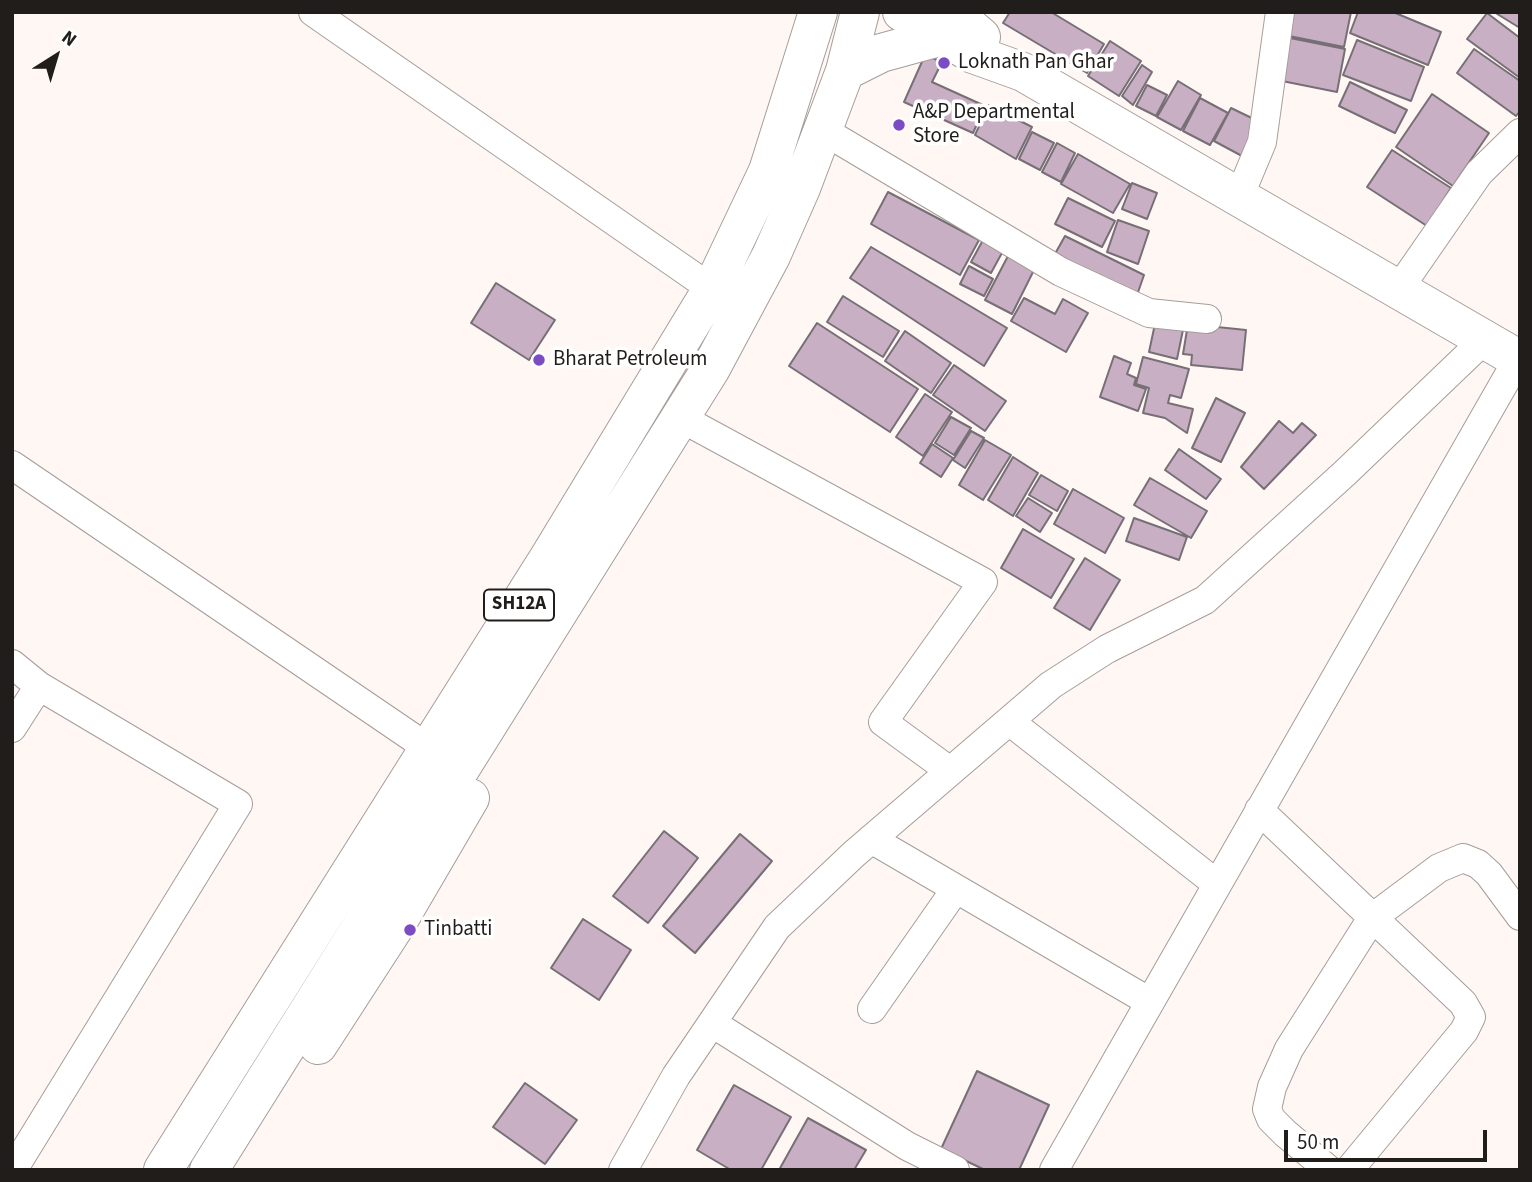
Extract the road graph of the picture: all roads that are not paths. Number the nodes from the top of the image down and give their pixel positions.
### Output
1 (313, 12) edge
2 (818, 12) edge
3 (860, 12) edge
4 (902, 12) edge
5 (1280, 12) edge
6 (946, 20) edge
7 (845, 71) junction
8 (1023, 72) junction
9 (824, 131) junction
10 (1520, 133) edge
11 (1239, 197) junction
12 (712, 289) junction
13 (1398, 290) junction
14 (1208, 320) dead end
15 (1484, 340) junction
16 (1519, 360) edge
17 (679, 417) junction
18 (12, 465) edge
19 (12, 664) edge
20 (39, 686) junction
21 (1009, 721) junction
22 (12, 728) edge
23 (428, 748) junction
24 (950, 771) junction
25 (1259, 810) junction
26 (871, 839) junction
27 (1217, 884) junction
28 (955, 890) junction
29 (1520, 916) edge
30 (1372, 918) junction
31 (1150, 1002) junction
32 (872, 1009) dead end
33 (712, 1023) junction
34 (13, 1170) edge
35 (163, 1170) edge
36 (210, 1170) edge
37 (623, 1170) edge
38 (955, 1170) edge
39 (1054, 1170) edge
40 (1329, 1170) edge
41 (1349, 1170) edge

1 - 12 street
2 - 12 main road, SH12A
3 - 7 main road, SH12A
4 - 6 main road
5 - 11 street
6 - 7 main road
6 - 8 main road
6 - 8 main road
7 - 9 main road, SH12A
8 - 11 main road
9 - 14 street
9 - 17 main road, SH12A
10 - 13 street
11 - 13 main road
12 - 23 main road, SH12A
13 - 15 main road
15 - 16 main road
15 - 21 street
16 - 25 street
17 - 24 street
17 - 36 main road, SH12A
18 - 23 street
19 - 20 street
20 - 22 street
20 - 34 street
21 - 24 street
21 - 27 street
23 - 35 main road, SH12A
24 - 26 street
25 - 27 street
25 - 30 street
26 - 28 street
26 - 33 street
27 - 31 street
28 - 31 street
28 - 32 street
29 - 30 street
30 - 40 street
30 - 41 street
31 - 39 street
33 - 37 street
33 - 38 street

